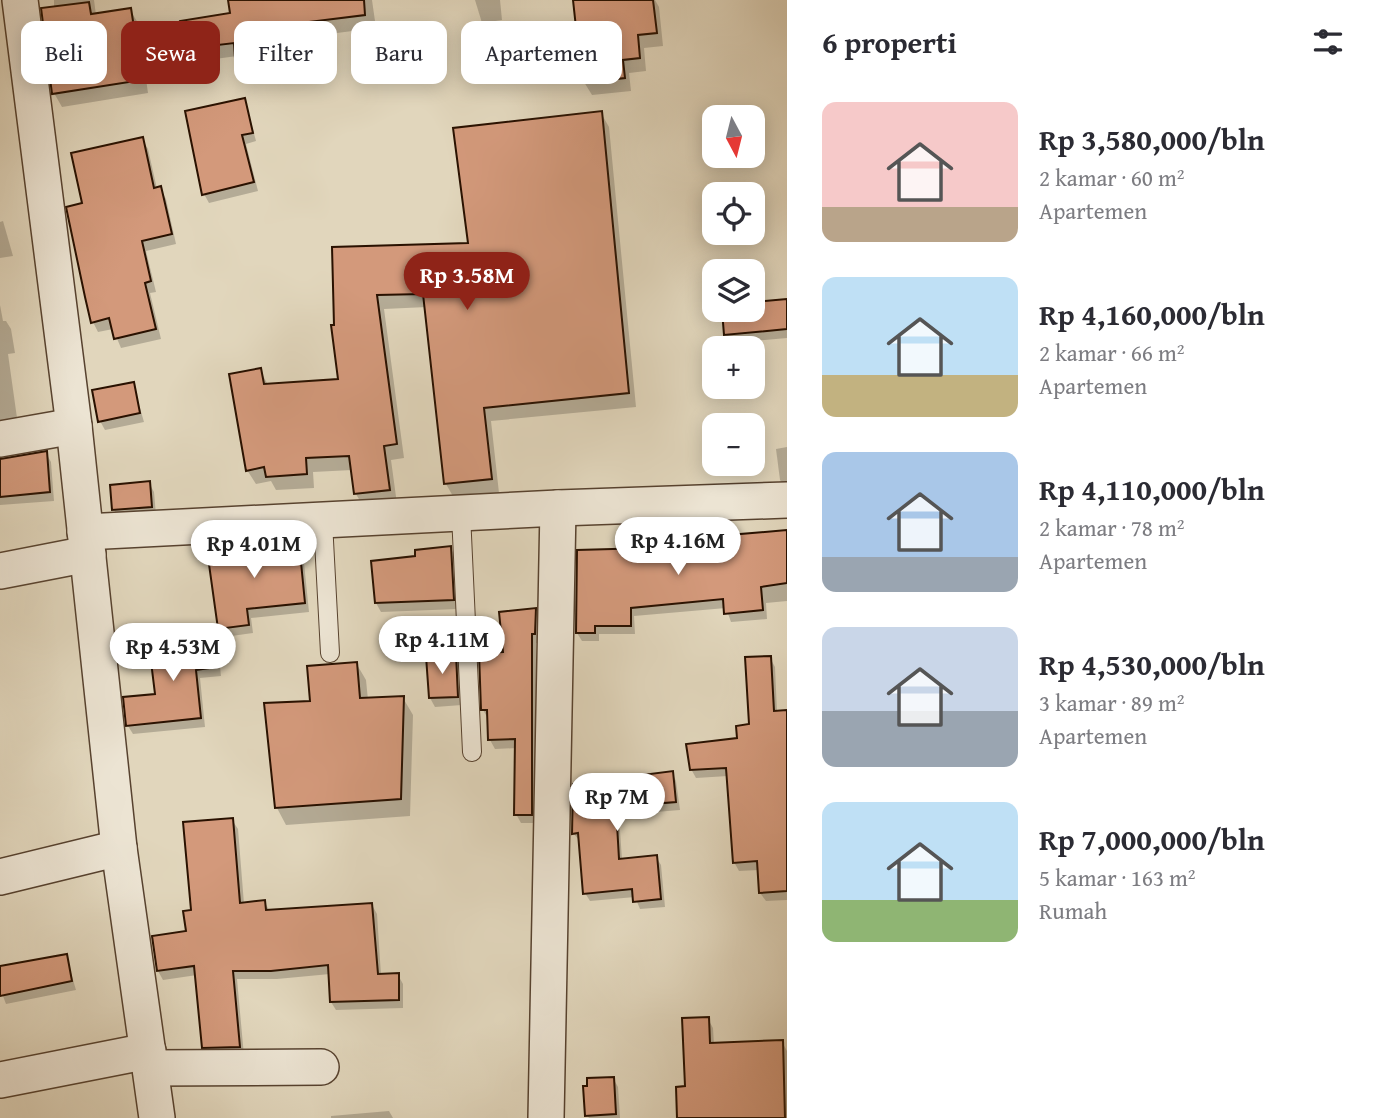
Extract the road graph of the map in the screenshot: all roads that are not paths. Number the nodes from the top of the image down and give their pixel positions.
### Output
1 (20, 0) edge
2 (12, 38) edge
3 (74, 426) junction
4 (0, 439) edge
5 (787, 500) edge
6 (558, 508) junction
7 (461, 514) junction
8 (323, 522) junction
9 (87, 543) junction
10 (0, 571) edge
11 (331, 653) dead end
12 (472, 752) dead end
13 (119, 848) junction
14 (0, 877) edge
15 (149, 1059) junction
16 (321, 1067) dead end
17 (0, 1080) edge
18 (157, 1118) edge
19 (546, 1118) edge

1 - 2 street
2 - 3 street
3 - 4 street
3 - 9 street
5 - 6 street
6 - 7 street
6 - 19 street
7 - 8 street
7 - 12 lane
8 - 9 street
8 - 11 lane
9 - 10 street
9 - 13 street
13 - 14 street
13 - 15 street
15 - 16 street
15 - 17 street
15 - 18 street

